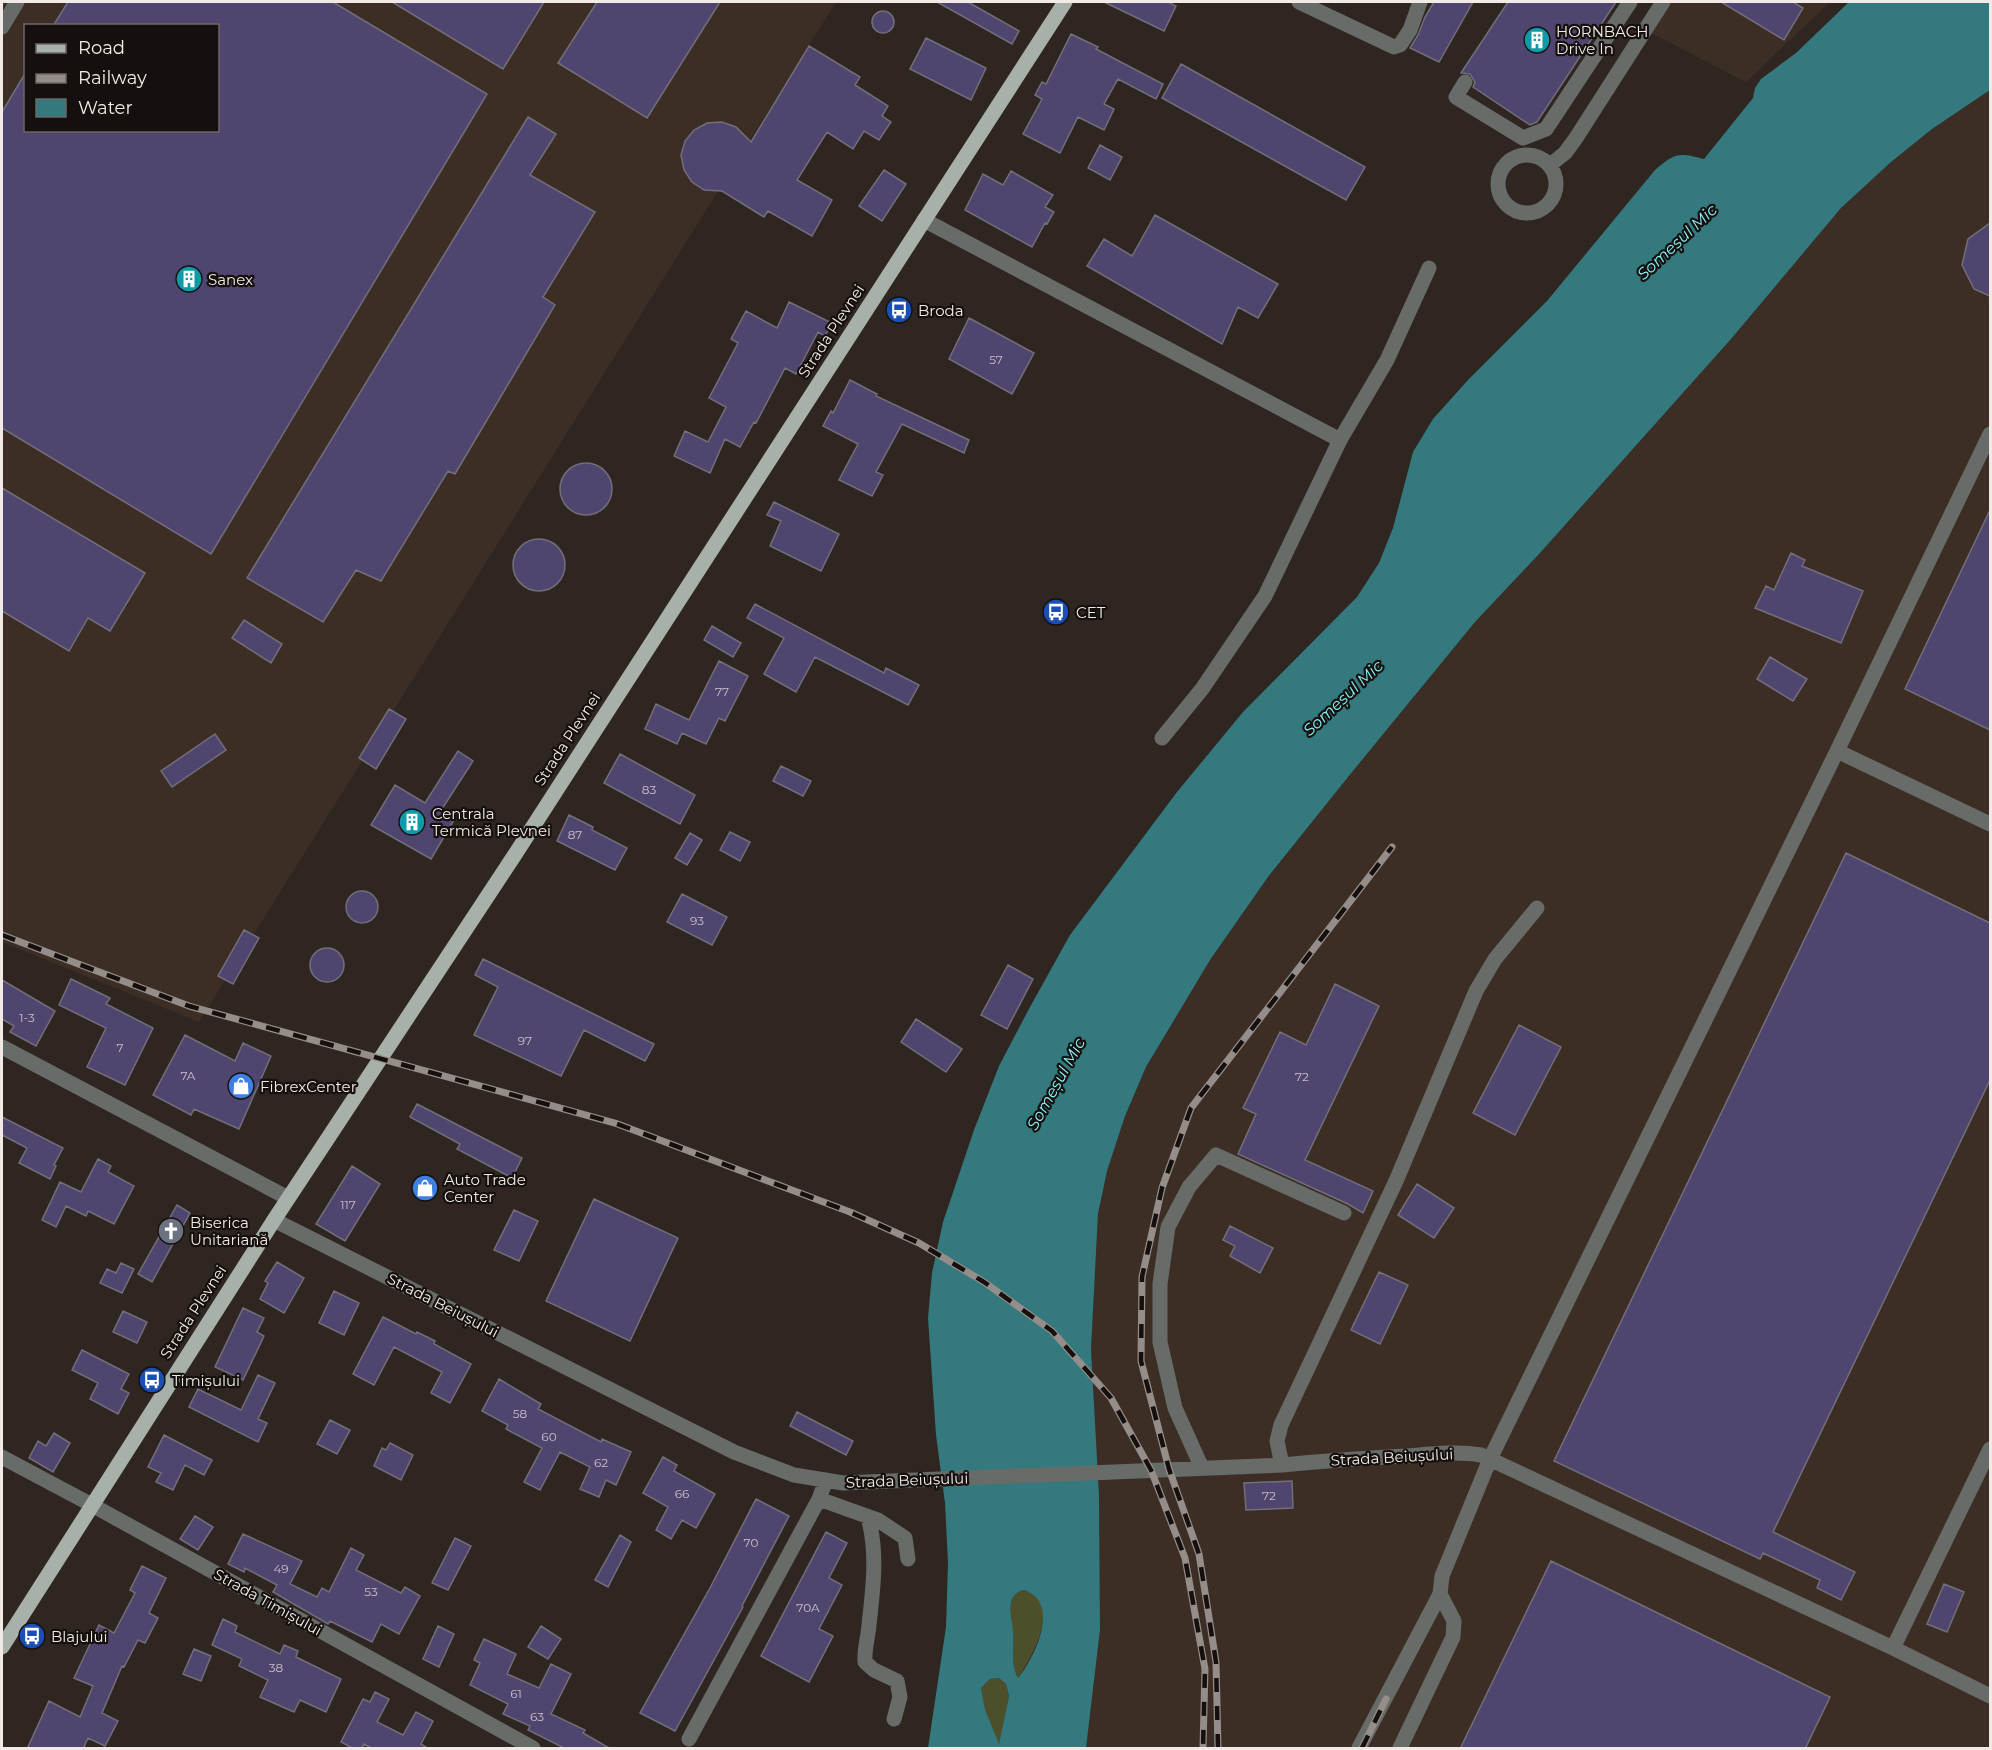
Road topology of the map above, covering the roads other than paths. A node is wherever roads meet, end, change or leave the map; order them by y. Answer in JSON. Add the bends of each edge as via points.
{"nodes":[{"id":1,"x":17,"y":2,"type":"edge"},
{"id":2,"x":1065,"y":2,"type":"edge"},
{"id":3,"x":1299,"y":2,"type":"edge"},
{"id":4,"x":1420,"y":2,"type":"edge"},
{"id":5,"x":1630,"y":2,"type":"edge"},
{"id":6,"x":1663,"y":2,"type":"edge"},
{"id":7,"x":2,"y":27,"type":"edge"},
{"id":8,"x":1465,"y":82,"type":"dead end"},
{"id":9,"x":1550,"y":165,"type":"dead end"},
{"id":10,"x":924,"y":220,"type":"junction"},
{"id":11,"x":1429,"y":268,"type":"dead end"},
{"id":12,"x":1990,"y":434,"type":"edge"},
{"id":13,"x":1340,"y":440,"type":"junction"},
{"id":14,"x":1162,"y":738,"type":"dead end"},
{"id":15,"x":1837,"y":751,"type":"junction"},
{"id":16,"x":1990,"y":824,"type":"edge"},
{"id":17,"x":1538,"y":908,"type":"dead end"},
{"id":18,"x":2,"y":1047,"type":"edge"},
{"id":19,"x":288,"y":1198,"type":"junction"},
{"id":20,"x":1344,"y":1213,"type":"dead end"},
{"id":21,"x":274,"y":1220,"type":"junction"},
{"id":22,"x":1990,"y":1449,"type":"edge"},
{"id":23,"x":2,"y":1457,"type":"edge"},
{"id":24,"x":1490,"y":1459,"type":"junction"},
{"id":25,"x":1282,"y":1465,"type":"junction"},
{"id":26,"x":1202,"y":1468,"type":"junction"},
{"id":27,"x":826,"y":1480,"type":"junction"},
{"id":28,"x":819,"y":1499,"type":"junction"},
{"id":29,"x":92,"y":1505,"type":"junction"},
{"id":30,"x":868,"y":1516,"type":"junction"},
{"id":31,"x":908,"y":1559,"type":"dead end"},
{"id":32,"x":1440,"y":1594,"type":"junction"},
{"id":33,"x":2,"y":1647,"type":"edge"},
{"id":34,"x":1893,"y":1648,"type":"junction"},
{"id":35,"x":1990,"y":1696,"type":"edge"},
{"id":36,"x":894,"y":1719,"type":"dead end"},
{"id":37,"x":689,"y":1739,"type":"dead end"},
{"id":38,"x":533,"y":1749,"type":"edge"},
{"id":39,"x":1359,"y":1749,"type":"edge"},
{"id":40,"x":1400,"y":1749,"type":"edge"}],
"edges":[{"from":1,"to":7,"type":"street"},
{"from":2,"to":10,"type":"main road","name":"Strada Plevnei"},
{"from":3,"to":4,"type":"street","via":[[1394,47],[1410,30]]},
{"from":5,"to":8,"type":"street","via":[[1546,129],[1523,138],[1456,97]]},
{"from":6,"to":9,"type":"street","via":[[1576,138]]},
{"from":10,"to":13,"type":"street"},
{"from":10,"to":19,"type":"main road","name":"Strada Plevnei","via":[[514,856]]},
{"from":11,"to":13,"type":"street","via":[[1387,360]]},
{"from":12,"to":15,"type":"street"},
{"from":13,"to":14,"type":"street","via":[[1266,596],[1202,689]]},
{"from":15,"to":16,"type":"street"},
{"from":15,"to":24,"type":"street"},
{"from":17,"to":25,"type":"street","via":[[1495,959],[1476,991],[1396,1181],[1281,1425],[1277,1441]]},
{"from":18,"to":19,"type":"street"},
{"from":19,"to":21,"type":"main road","name":"Strada Plevnei"},
{"from":20,"to":26,"type":"street","via":[[1216,1155],[1189,1187],[1168,1227],[1160,1284],[1160,1342],[1175,1408]]},
{"from":21,"to":27,"type":"street","name":"Strada Beiușului","via":[[734,1452],[794,1475]]},
{"from":21,"to":29,"type":"main road","name":"Strada Plevnei"},
{"from":22,"to":34,"type":"street"},
{"from":23,"to":29,"type":"street","name":"Strada Timișului"},
{"from":24,"to":25,"type":"street","name":"Strada Beiușului","via":[[1467,1453]]},
{"from":24,"to":32,"type":"street","via":[[1442,1576]]},
{"from":24,"to":34,"type":"street","name":"Strada Beiușului"},
{"from":25,"to":26,"type":"street","name":"Strada Beiușului"},
{"from":26,"to":27,"type":"street","name":"Strada Beiușului","via":[[843,1483]]},
{"from":27,"to":28,"type":"street"},
{"from":28,"to":30,"type":"street"},
{"from":28,"to":37,"type":"street"},
{"from":29,"to":33,"type":"main road","name":"Strada Plevnei"},
{"from":29,"to":38,"type":"street","name":"Strada Timișului"},
{"from":30,"to":31,"type":"street","via":[[905,1538]]},
{"from":30,"to":36,"type":"street","via":[[875,1552],[865,1662],[897,1681],[900,1697]]},
{"from":32,"to":39,"type":"street"},
{"from":32,"to":40,"type":"street","via":[[1454,1621],[1453,1636]]},
{"from":34,"to":35,"type":"street","name":"Strada Beiușului"}]}
